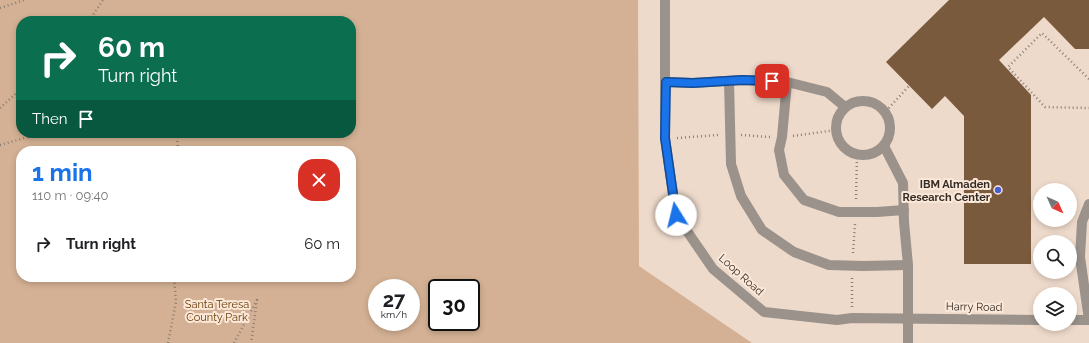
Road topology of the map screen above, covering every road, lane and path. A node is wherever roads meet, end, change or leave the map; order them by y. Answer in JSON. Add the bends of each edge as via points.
{"nodes":[{"id":1,"x":24,"y":0,"type":"edge"},
{"id":2,"x":103,"y":0,"type":"edge"},
{"id":3,"x":666,"y":0,"type":"edge"},
{"id":4,"x":0,"y":8,"type":"edge"},
{"id":5,"x":92,"y":16,"type":"edge"},
{"id":6,"x":1089,"y":79,"type":"edge"},
{"id":7,"x":730,"y":81,"type":"junction"},
{"id":8,"x":666,"y":82,"type":"junction"},
{"id":9,"x":787,"y":82,"type":"junction"},
{"id":10,"x":909,"y":86,"type":"dead end"},
{"id":11,"x":16,"y":94,"type":"edge"},
{"id":12,"x":845,"y":107,"type":"junction"},
{"id":13,"x":0,"y":108,"type":"edge"},
{"id":14,"x":1089,"y":108,"type":"edge"},
{"id":15,"x":886,"y":111,"type":"junction"},
{"id":16,"x":836,"y":130,"type":"junction"},
{"id":17,"x":729,"y":135,"type":"junction"},
{"id":18,"x":782,"y":137,"type":"junction"},
{"id":19,"x":24,"y":138,"type":"edge"},
{"id":20,"x":665,"y":138,"type":"junction"},
{"id":21,"x":0,"y":145,"type":"edge"},
{"id":22,"x":884,"y":146,"type":"junction"},
{"id":23,"x":857,"y":155,"type":"junction"},
{"id":24,"x":1089,"y":204,"type":"edge"},
{"id":25,"x":904,"y":210,"type":"junction"},
{"id":26,"x":856,"y":212,"type":"junction"},
{"id":27,"x":908,"y":265,"type":"junction"},
{"id":28,"x":852,"y":266,"type":"junction"},
{"id":29,"x":175,"y":282,"type":"edge"},
{"id":30,"x":852,"y":318,"type":"junction"},
{"id":31,"x":908,"y":318,"type":"junction"},
{"id":32,"x":1033,"y":320,"type":"edge"},
{"id":33,"x":1077,"y":320,"type":"edge"},
{"id":34,"x":1089,"y":320,"type":"edge"},
{"id":35,"x":168,"y":343,"type":"edge"},
{"id":36,"x":234,"y":343,"type":"edge"},
{"id":37,"x":252,"y":343,"type":"edge"},
{"id":38,"x":908,"y":343,"type":"edge"}],
"edges":[{"from":1,"to":4,"type":"path"},
{"from":2,"to":5,"type":"path"},
{"from":3,"to":8,"type":"street","name":"Loop Road"},
{"from":6,"to":14,"type":"path","via":[[1042,33],[1008,67],[1045,107]]},
{"from":7,"to":8,"type":"street"},
{"from":7,"to":9,"type":"street"},
{"from":7,"to":17,"type":"street"},
{"from":8,"to":20,"type":"street","name":"Loop Road"},
{"from":9,"to":12,"type":"street","via":[[827,92]]},
{"from":9,"to":18,"type":"street"},
{"from":10,"to":15,"type":"path"},
{"from":11,"to":13,"type":"path"},
{"from":12,"to":15,"type":"street","via":[[853,102],[870,101]]},
{"from":12,"to":16,"type":"street","via":[[837,120]]},
{"from":15,"to":22,"type":"street","via":[[891,124]]},
{"from":16,"to":18,"type":"path"},
{"from":16,"to":23,"type":"street","via":[[841,145],[848,152]]},
{"from":17,"to":18,"type":"path"},
{"from":17,"to":20,"type":"path"},
{"from":17,"to":28,"type":"street","via":[[731,164],[740,196],[762,230],[794,252],[829,265]]},
{"from":18,"to":26,"type":"street","via":[[779,150],[784,175],[804,200],[839,212]]},
{"from":19,"to":21,"type":"path"},
{"from":20,"to":30,"type":"street","name":"Loop Road","via":[[676,215],[714,268],[764,312],[837,320]]},
{"from":22,"to":23,"type":"street","via":[[874,154]]},
{"from":22,"to":25,"type":"street","via":[[903,183]]},
{"from":23,"to":26,"type":"path"},
{"from":24,"to":34,"type":"street","via":[[1082,222],[1080,257]]},
{"from":25,"to":26,"type":"street"},
{"from":25,"to":27,"type":"street"},
{"from":26,"to":28,"type":"path"},
{"from":27,"to":28,"type":"street"},
{"from":27,"to":31,"type":"street"},
{"from":28,"to":30,"type":"path"},
{"from":29,"to":35,"type":"path","via":[[176,302]]},
{"from":30,"to":31,"type":"street","name":"Loop Road"},
{"from":31,"to":32,"type":"street","name":"Harry Road"},
{"from":31,"to":38,"type":"street"},
{"from":33,"to":34,"type":"street"},
{"from":36,"to":37,"type":"path","via":[[257,300]]}]}
